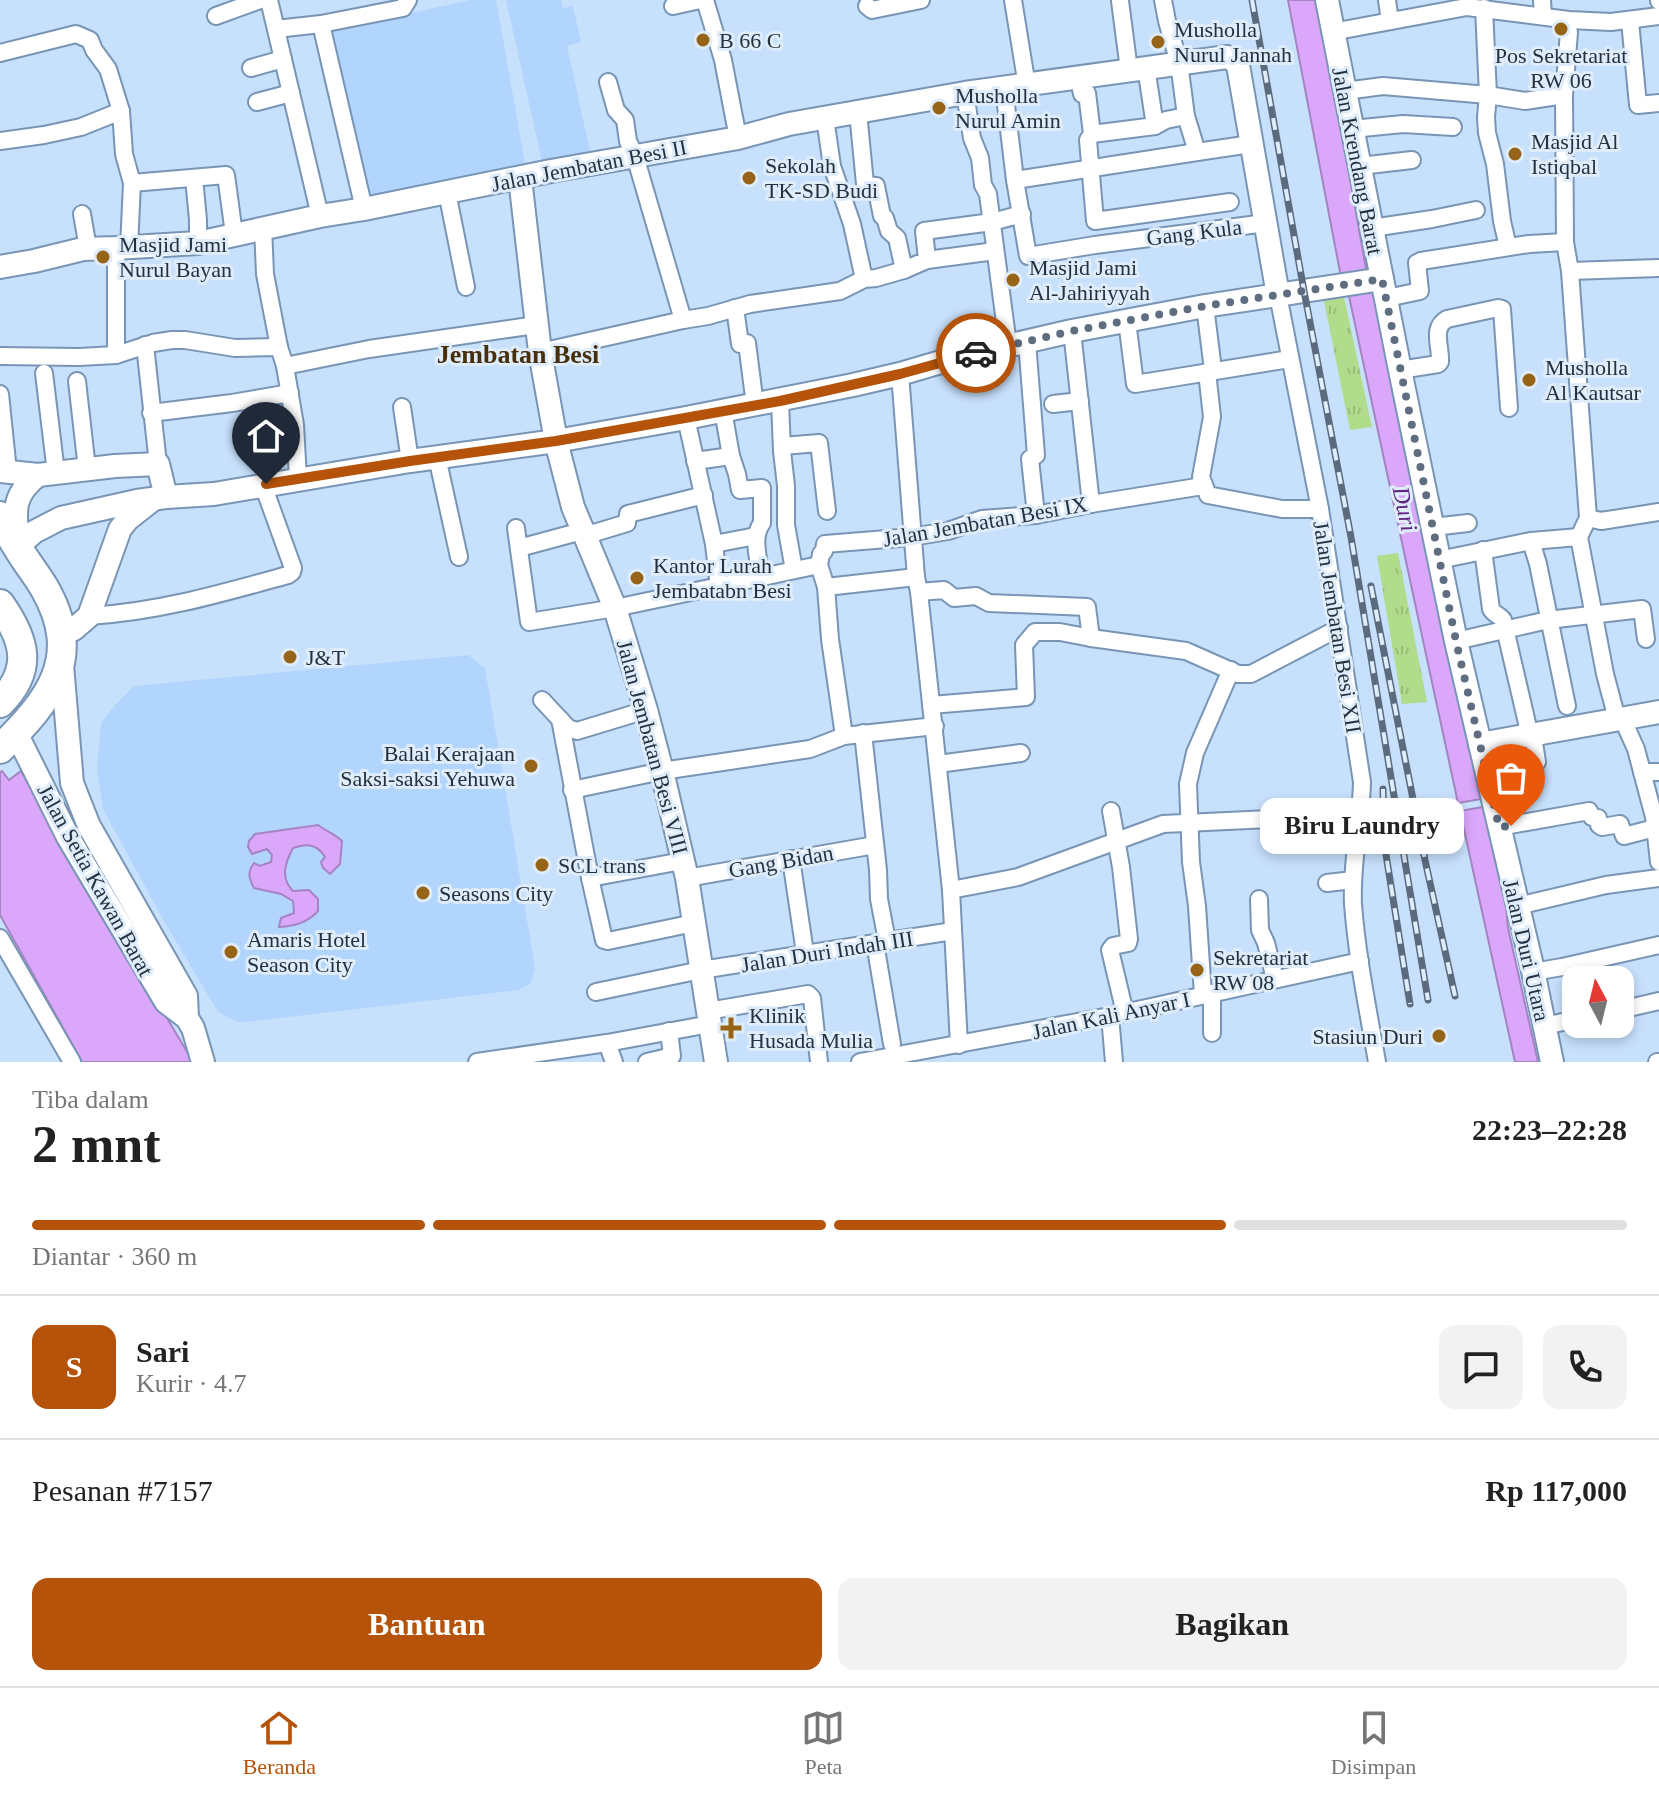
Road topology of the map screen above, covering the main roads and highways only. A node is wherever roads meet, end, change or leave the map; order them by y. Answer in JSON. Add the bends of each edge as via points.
{"nodes":[{"id":1,"x":0,"y":516,"type":"edge"},
{"id":2,"x":0,"y":604,"type":"edge"},
{"id":3,"x":0,"y":703,"type":"edge"},
{"id":4,"x":10,"y":739,"type":"edge"}],
"edges":[{"from":1,"to":4,"type":"highway","via":[[54,608],[62,648],[53,685]]},
{"from":2,"to":3,"type":"highway","via":[[23,658],[20,676]]}]}
